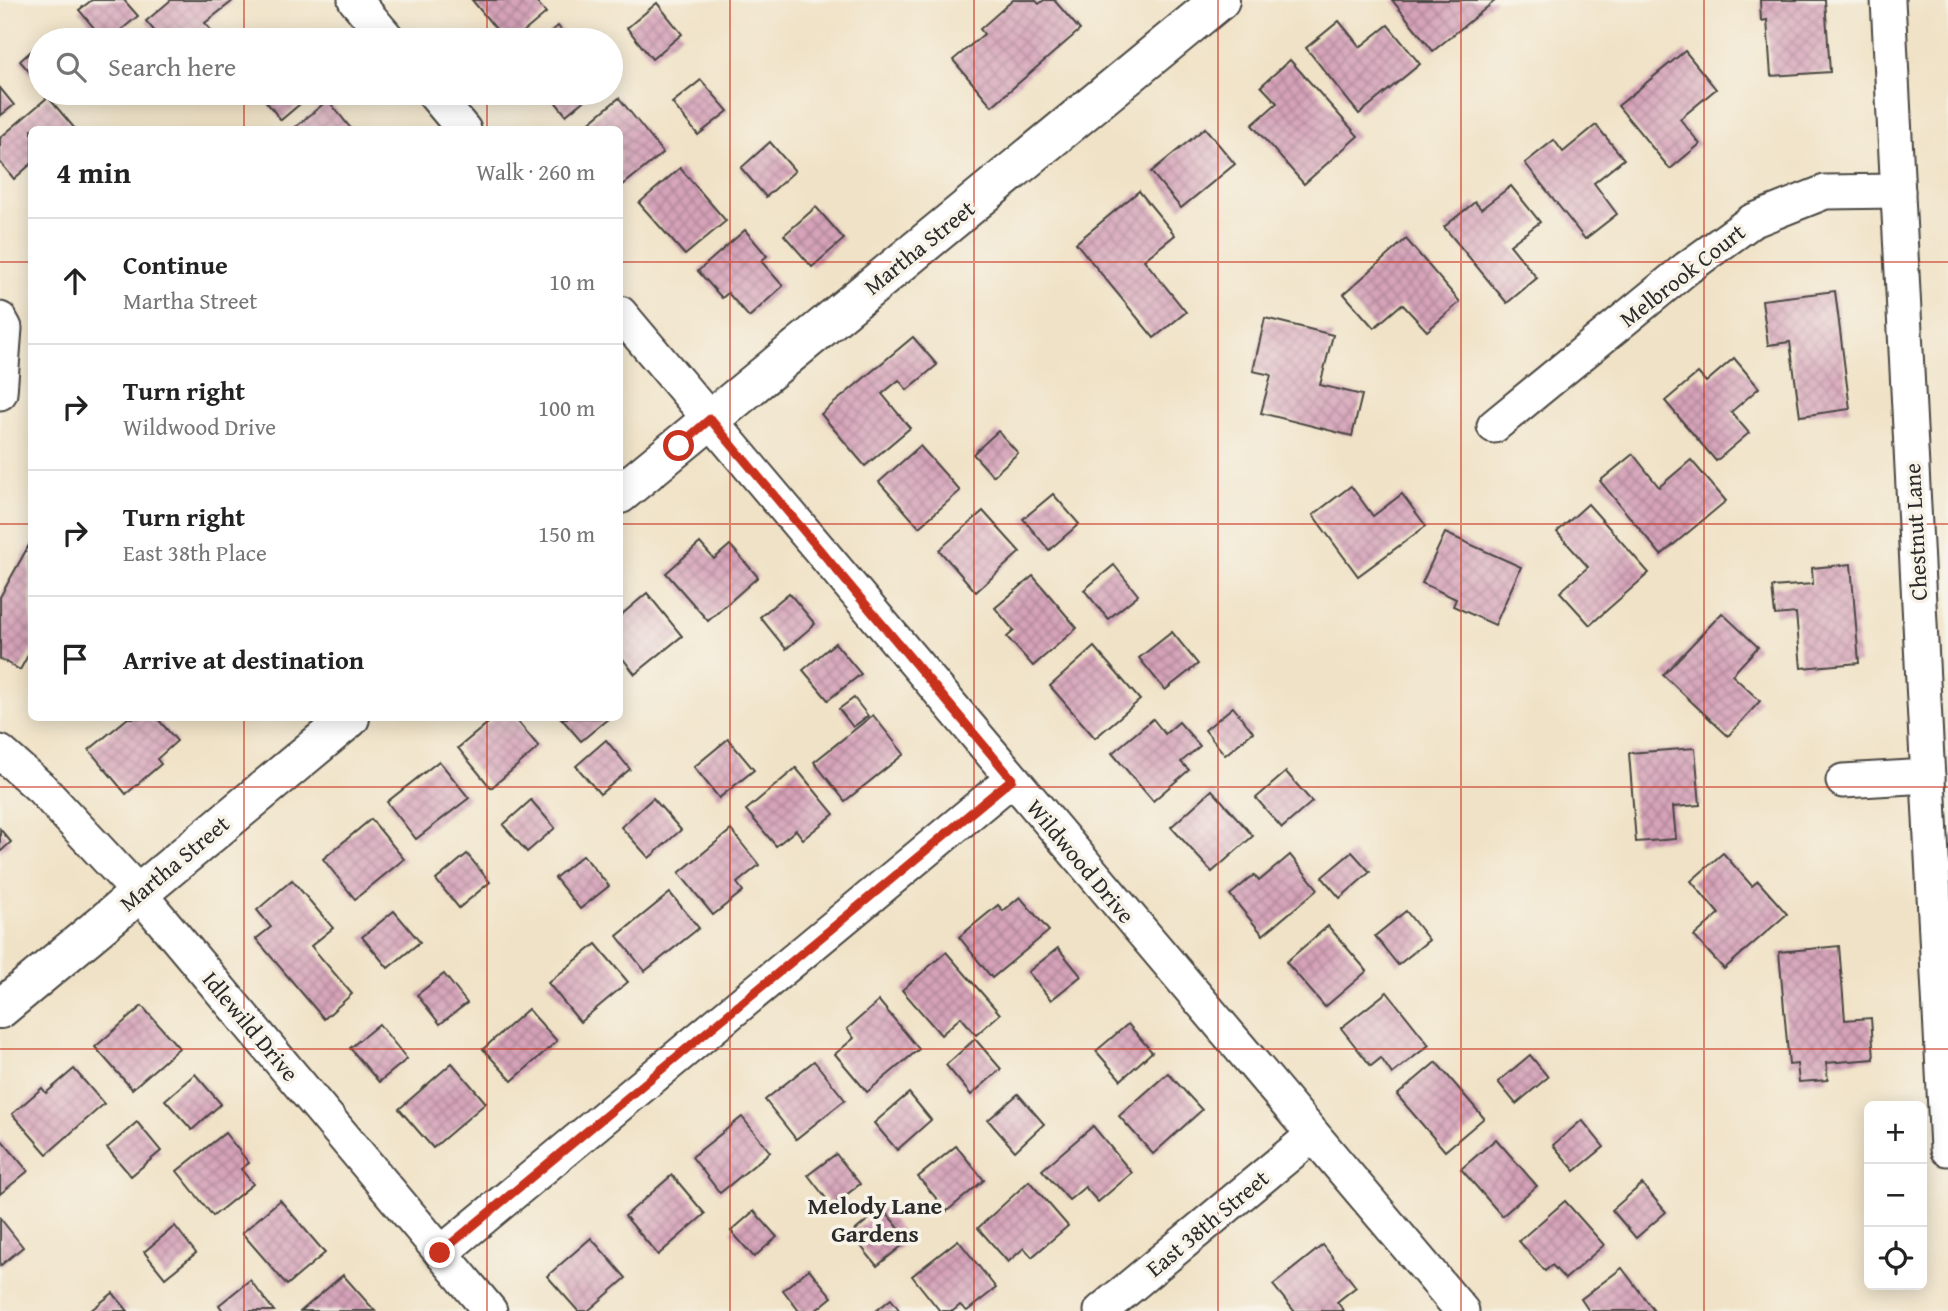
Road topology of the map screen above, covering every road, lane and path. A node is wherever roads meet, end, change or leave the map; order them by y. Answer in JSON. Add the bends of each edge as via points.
{"nodes":[{"id":1,"x":355,"y":0,"type":"edge"},
{"id":2,"x":1888,"y":0,"type":"edge"},
{"id":3,"x":1204,"y":5,"type":"edge"},
{"id":4,"x":379,"y":28,"type":"edge"},
{"id":5,"x":443,"y":105,"type":"edge"},
{"id":6,"x":461,"y":126,"type":"edge"},
{"id":7,"x":1898,"y":191,"type":"junction"},
{"id":8,"x":623,"y":317,"type":"edge"},
{"id":9,"x":0,"y":319,"type":"edge"},
{"id":10,"x":0,"y":393,"type":"edge"},
{"id":11,"x":710,"y":419,"type":"junction"},
{"id":12,"x":1494,"y":426,"type":"dead end"},
{"id":13,"x":623,"y":492,"type":"edge"},
{"id":14,"x":346,"y":721,"type":"edge"},
{"id":15,"x":0,"y":752,"type":"edge"},
{"id":16,"x":1927,"y":776,"type":"junction"},
{"id":17,"x":1012,"y":779,"type":"junction"},
{"id":18,"x":1843,"y":781,"type":"dead end"},
{"id":19,"x":138,"y":892,"type":"junction"},
{"id":20,"x":0,"y":1009,"type":"edge"},
{"id":21,"x":1313,"y":1135,"type":"junction"},
{"id":22,"x":1947,"y":1149,"type":"edge"},
{"id":23,"x":440,"y":1253,"type":"junction"},
{"id":24,"x":490,"y":1311,"type":"edge"},
{"id":25,"x":1101,"y":1311,"type":"edge"},
{"id":26,"x":1462,"y":1311,"type":"edge"}],
"edges":[{"from":1,"to":4,"type":"street"},
{"from":2,"to":7,"type":"street","name":"Chestnut Lane"},
{"from":3,"to":11,"type":"street","name":"Martha Street"},
{"from":5,"to":6,"type":"street"},
{"from":7,"to":12,"type":"street","name":"Melbrook Court","via":[[1825,192],[1752,221],[1687,268]]},
{"from":7,"to":16,"type":"street","name":"Chestnut Lane"},
{"from":8,"to":11,"type":"street","name":"Wildwood Drive"},
{"from":9,"to":10,"type":"street","via":[[5,328]]},
{"from":11,"to":13,"type":"street","name":"Martha Street"},
{"from":11,"to":17,"type":"street","name":"Wildwood Drive"},
{"from":14,"to":19,"type":"street","name":"Martha Street"},
{"from":15,"to":19,"type":"street","name":"Idlewild Drive","via":[[41,788]]},
{"from":16,"to":18,"type":"street"},
{"from":16,"to":22,"type":"street","name":"Chestnut Lane"},
{"from":17,"to":21,"type":"street","name":"Wildwood Drive"},
{"from":17,"to":23,"type":"street"},
{"from":19,"to":20,"type":"street","name":"Martha Street"},
{"from":19,"to":23,"type":"street","name":"Idlewild Drive"},
{"from":21,"to":25,"type":"street","name":"East 38th Street"},
{"from":21,"to":26,"type":"street","name":"Wildwood Drive"},
{"from":23,"to":24,"type":"street","name":"Idlewild Drive"}]}
